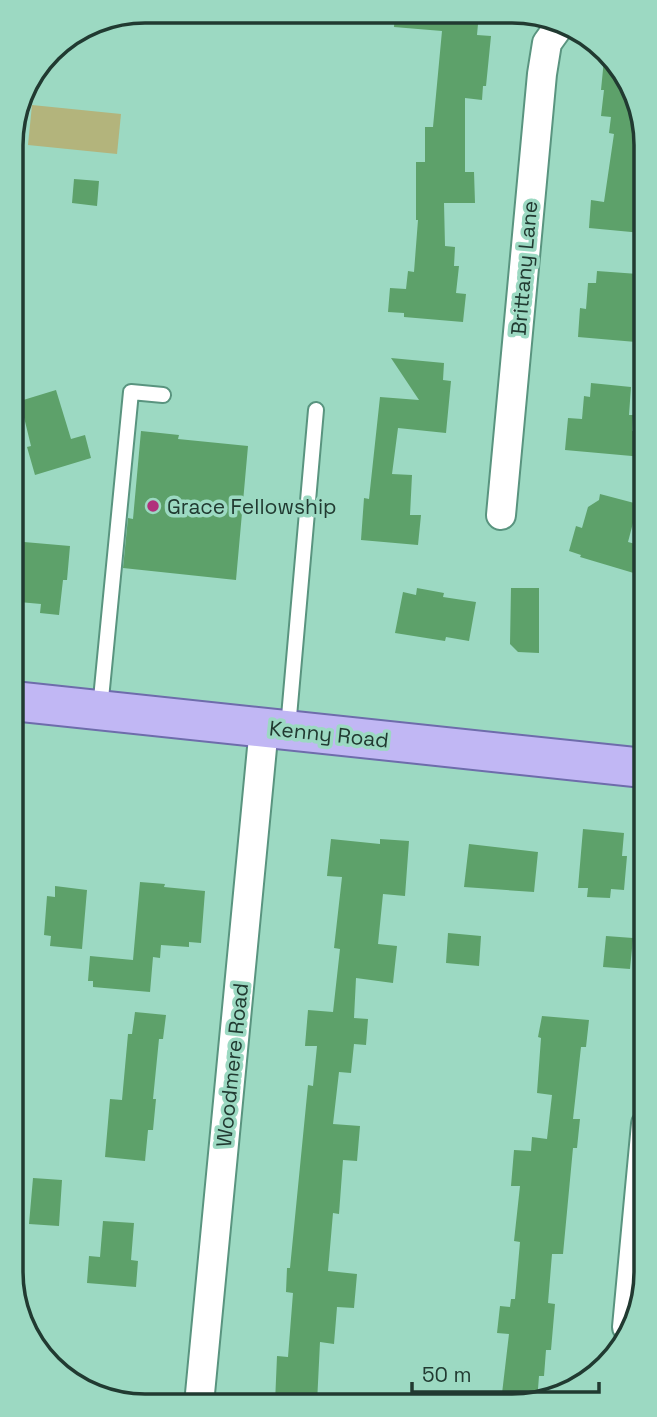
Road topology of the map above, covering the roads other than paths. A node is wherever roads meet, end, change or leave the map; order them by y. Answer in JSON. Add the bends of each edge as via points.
{"nodes":[{"id":1,"x":556,"y":31,"type":"edge"},
{"id":2,"x":163,"y":395,"type":"dead end"},
{"id":3,"x":316,"y":410,"type":"dead end"},
{"id":4,"x":501,"y":515,"type":"dead end"},
{"id":5,"x":23,"y":702,"type":"edge"},
{"id":6,"x":100,"y":710,"type":"junction"},
{"id":7,"x":276,"y":729,"type":"junction"},
{"id":8,"x":634,"y":767,"type":"edge"},
{"id":9,"x":634,"y":1252,"type":"edge"},
{"id":10,"x":629,"y":1306,"type":"edge"},
{"id":11,"x":200,"y":1394,"type":"edge"}],
"edges":[{"from":1,"to":4,"type":"street","name":"Brittany Lane","via":[[547,43],[542,74]]},
{"from":2,"to":6,"type":"lane","via":[[131,392]]},
{"from":3,"to":7,"type":"lane"},
{"from":5,"to":6,"type":"main road","name":"Kenny Road"},
{"from":6,"to":7,"type":"main road","name":"Kenny Road"},
{"from":7,"to":8,"type":"main road","name":"Kenny Road"},
{"from":7,"to":11,"type":"street","name":"Woodmere Road"},
{"from":9,"to":10,"type":"street"}]}
